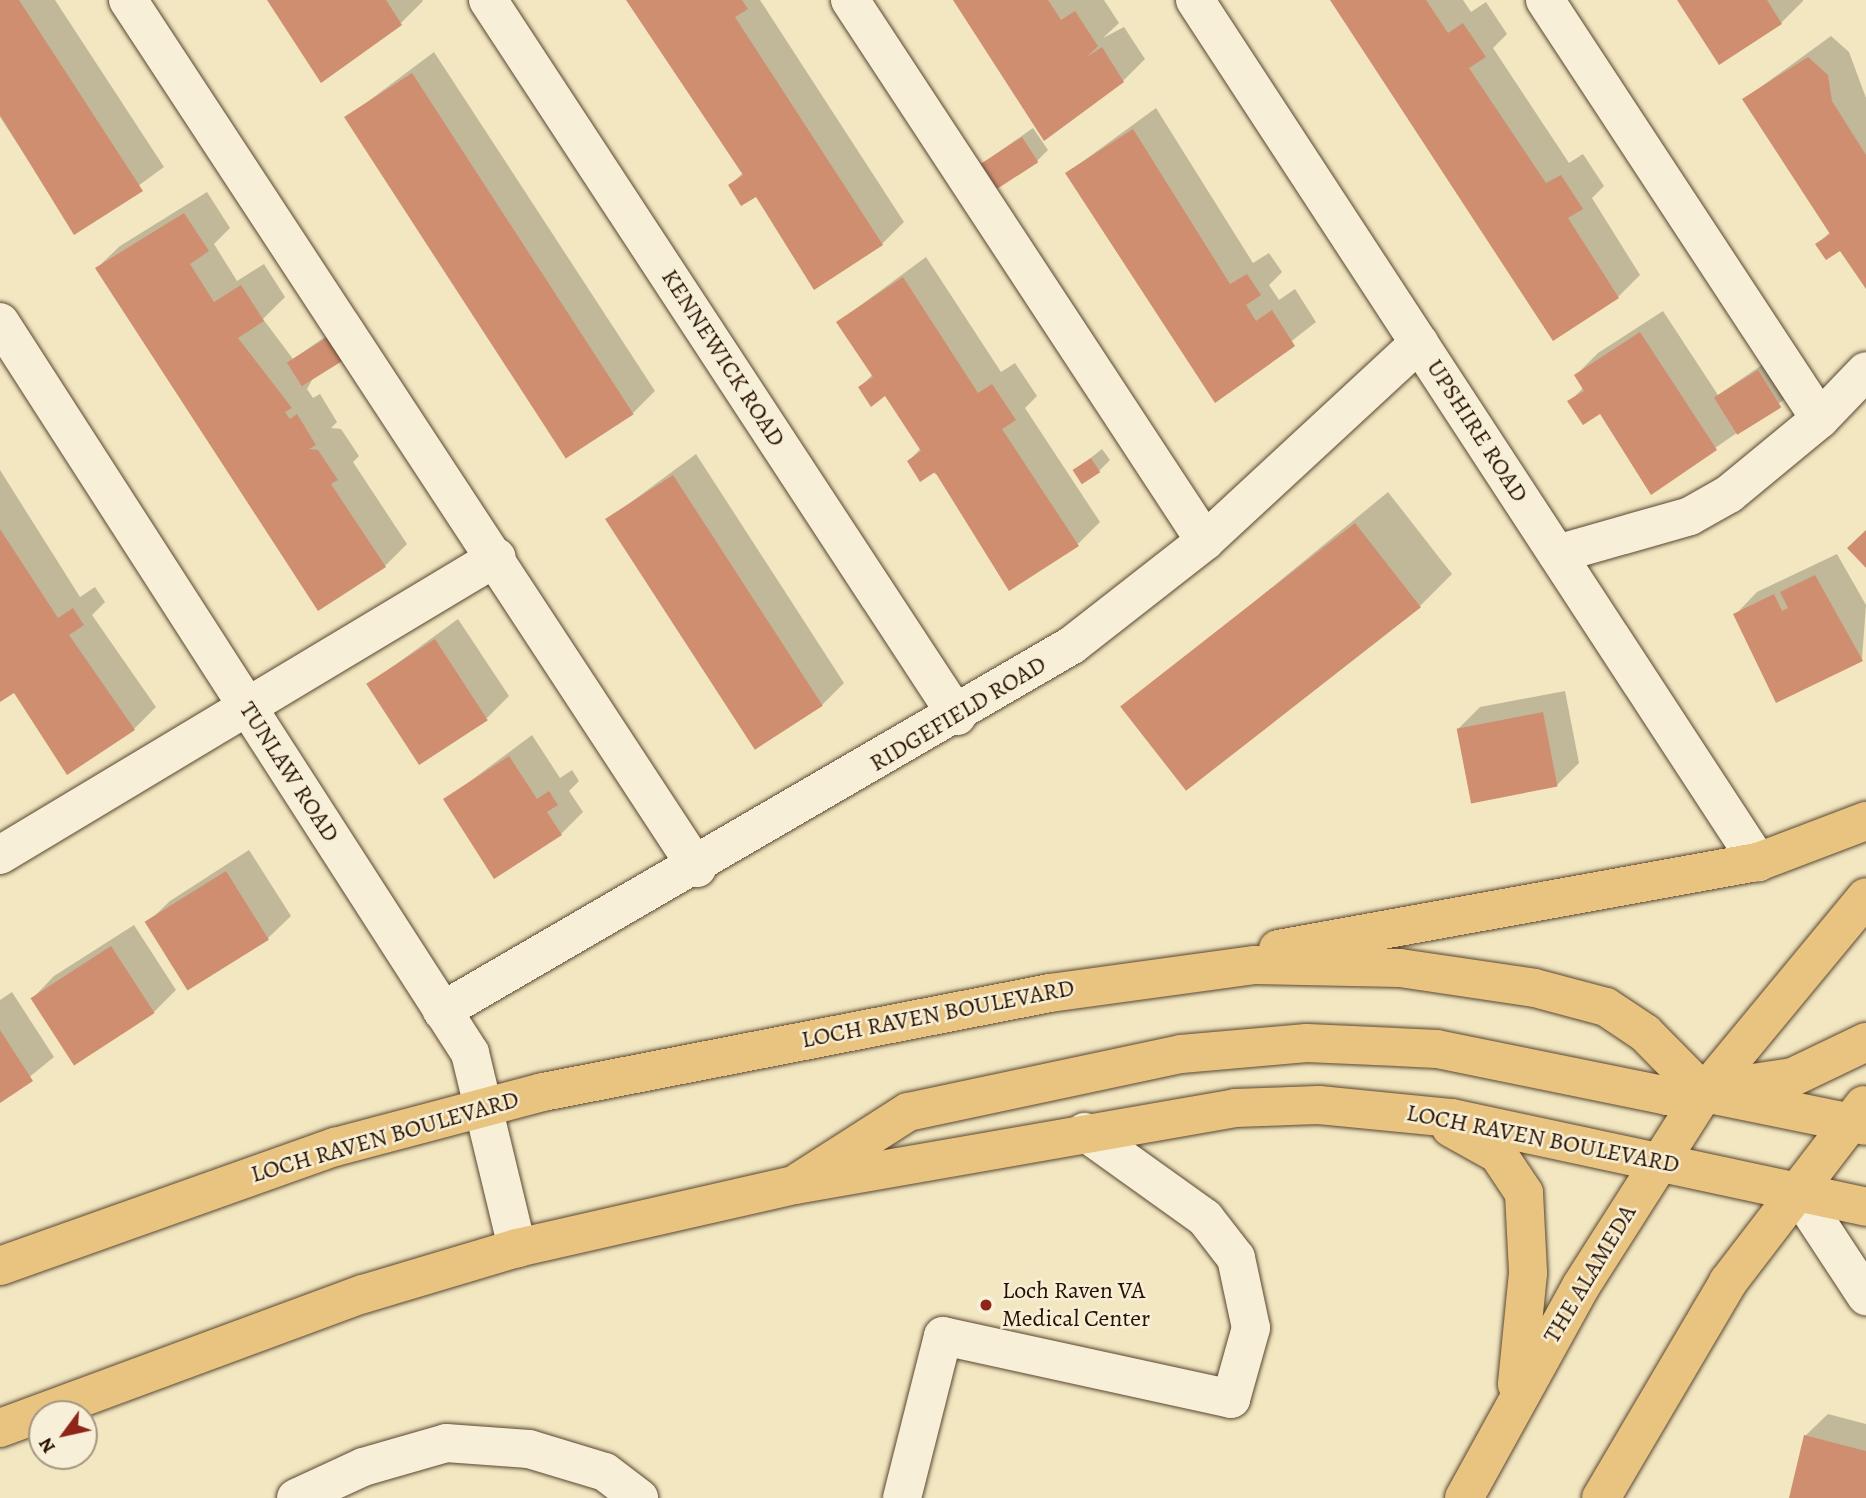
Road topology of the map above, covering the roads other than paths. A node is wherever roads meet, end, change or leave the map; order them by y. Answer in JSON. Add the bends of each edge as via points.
{"nodes":[{"id":1,"x":128,"y":0,"type":"edge"},
{"id":2,"x":488,"y":0,"type":"edge"},
{"id":3,"x":850,"y":0,"type":"edge"},
{"id":4,"x":1195,"y":0,"type":"edge"},
{"id":5,"x":1545,"y":0,"type":"edge"},
{"id":6,"x":0,"y":322,"type":"edge"},
{"id":7,"x":1419,"y":343,"type":"junction"},
{"id":8,"x":1866,"y":371,"type":"edge"},
{"id":9,"x":1820,"y":419,"type":"junction"},
{"id":10,"x":1205,"y":541,"type":"junction"},
{"id":11,"x":1558,"y":554,"type":"junction"},
{"id":12,"x":497,"y":557,"type":"junction"},
{"id":13,"x":248,"y":709,"type":"junction"},
{"id":14,"x":957,"y":716,"type":"junction"},
{"id":15,"x":1866,"y":821,"type":"edge"},
{"id":16,"x":0,"y":855,"type":"edge"},
{"id":17,"x":1758,"y":862,"type":"junction"},
{"id":18,"x":697,"y":868,"type":"junction"},
{"id":19,"x":1866,"y":897,"type":"edge"},
{"id":20,"x":1165,"y":973,"type":"junction"},
{"id":21,"x":442,"y":1011,"type":"junction"},
{"id":22,"x":1866,"y":1042,"type":"edge"},
{"id":23,"x":1704,"y":1093,"type":"junction"},
{"id":24,"x":484,"y":1107,"type":"junction"},
{"id":25,"x":1389,"y":1110,"type":"junction"},
{"id":26,"x":1861,"y":1117,"type":"edge"},
{"id":27,"x":1084,"y":1132,"type":"junction"},
{"id":28,"x":1659,"y":1161,"type":"junction"},
{"id":29,"x":795,"y":1185,"type":"junction"},
{"id":30,"x":1797,"y":1191,"type":"junction"},
{"id":31,"x":1866,"y":1207,"type":"edge"},
{"id":32,"x":517,"y":1248,"type":"junction"},
{"id":33,"x":0,"y":1266,"type":"edge"},
{"id":34,"x":1866,"y":1296,"type":"edge"},
{"id":35,"x":1514,"y":1402,"type":"junction"},
{"id":36,"x":0,"y":1428,"type":"edge"},
{"id":37,"x":296,"y":1498,"type":"edge"},
{"id":38,"x":639,"y":1498,"type":"edge"},
{"id":39,"x":902,"y":1498,"type":"edge"},
{"id":40,"x":1464,"y":1498,"type":"edge"},
{"id":41,"x":1601,"y":1498,"type":"edge"}],
"edges":[{"from":1,"to":12,"type":"street"},
{"from":2,"to":14,"type":"street","name":"KENNEWICK ROAD"},
{"from":3,"to":10,"type":"street"},
{"from":4,"to":7,"type":"street","name":"UPSHIRE ROAD"},
{"from":5,"to":9,"type":"street"},
{"from":6,"to":13,"type":"street","name":"TUNLAW ROAD"},
{"from":7,"to":10,"type":"street","name":"RIDGEFIELD ROAD"},
{"from":7,"to":11,"type":"street","name":"UPSHIRE ROAD"},
{"from":8,"to":9,"type":"street"},
{"from":9,"to":11,"type":"street","via":[[1730,494],[1690,516]]},
{"from":10,"to":14,"type":"street","name":"RIDGEFIELD ROAD","via":[[1072,645]]},
{"from":11,"to":17,"type":"street","name":"UPSHIRE ROAD"},
{"from":12,"to":13,"type":"street"},
{"from":12,"to":18,"type":"street"},
{"from":13,"to":16,"type":"street"},
{"from":13,"to":21,"type":"street","name":"TUNLAW ROAD"},
{"from":14,"to":18,"type":"street","name":"RIDGEFIELD ROAD"},
{"from":15,"to":17,"type":"main road"},
{"from":17,"to":20,"type":"main road"},
{"from":18,"to":21,"type":"street","name":"RIDGEFIELD ROAD"},
{"from":19,"to":23,"type":"main road","name":"THE ALAMEDA"},
{"from":20,"to":23,"type":"main road","name":"LOCH RAVEN BOULEVARD","via":[[1267,965],[1388,968],[1535,988],[1606,1007],[1645,1033]]},
{"from":20,"to":24,"type":"main road","name":"LOCH RAVEN BOULEVARD","via":[[708,1058]]},
{"from":21,"to":24,"type":"street","name":"TUNLAW ROAD","via":[[470,1053]]},
{"from":22,"to":23,"type":"main road","via":[[1793,1077]]},
{"from":23,"to":26,"type":"main road"},
{"from":23,"to":28,"type":"main road","name":"THE ALAMEDA"},
{"from":23,"to":29,"type":"main road","via":[[1637,1093],[1437,1049],[1307,1043],[1233,1048],[1128,1063],[908,1112],[836,1153]]},
{"from":24,"to":32,"type":"street","name":"TUNLAW ROAD"},
{"from":24,"to":33,"type":"main road","name":"LOCH RAVEN BOULEVARD","via":[[335,1147]]},
{"from":25,"to":27,"type":"main road","name":"LOCH RAVEN BOULEVARD","via":[[1259,1106]]},
{"from":25,"to":28,"type":"main road","name":"LOCH RAVEN BOULEVARD"},
{"from":25,"to":35,"type":"main road","via":[[1477,1141],[1498,1154],[1521,1186],[1528,1273]]},
{"from":26,"to":30,"type":"main road"},
{"from":27,"to":29,"type":"main road","name":"LOCH RAVEN BOULEVARD"},
{"from":27,"to":39,"type":"street","via":[[1205,1218],[1236,1258],[1251,1328],[1231,1399],[943,1336]]},
{"from":28,"to":30,"type":"main road","name":"LOCH RAVEN BOULEVARD"},
{"from":28,"to":35,"type":"main road","name":"THE ALAMEDA"},
{"from":29,"to":32,"type":"main road","name":"LOCH RAVEN BOULEVARD"},
{"from":30,"to":31,"type":"main road","name":"LOCH RAVEN BOULEVARD"},
{"from":30,"to":34,"type":"street"},
{"from":30,"to":41,"type":"main road","via":[[1694,1337]]},
{"from":32,"to":36,"type":"main road","name":"LOCH RAVEN BOULEVARD","via":[[363,1294]]},
{"from":35,"to":40,"type":"main road","name":"THE ALAMEDA"},
{"from":37,"to":38,"type":"street","via":[[363,1467],[446,1444],[529,1448],[604,1472]]}]}
